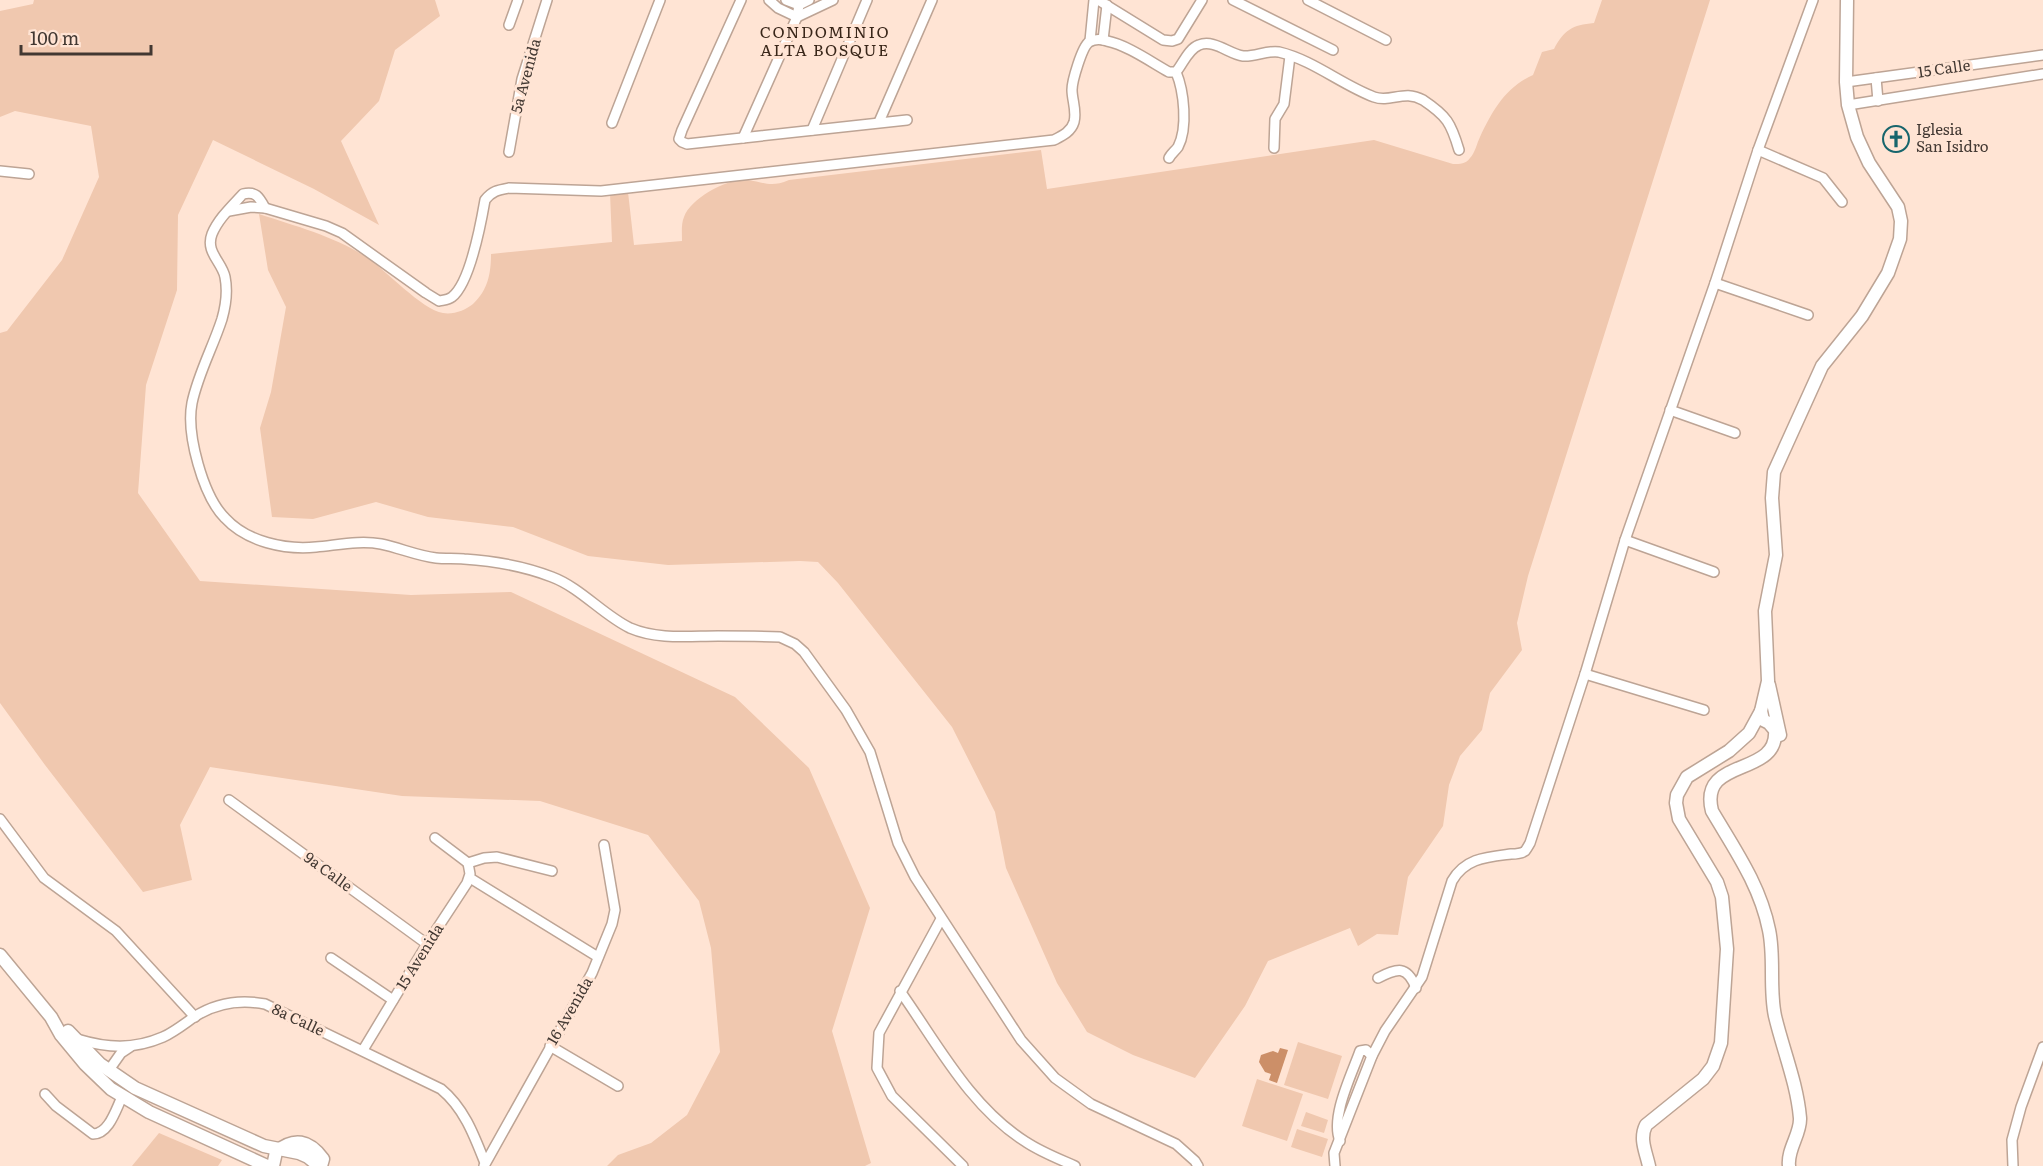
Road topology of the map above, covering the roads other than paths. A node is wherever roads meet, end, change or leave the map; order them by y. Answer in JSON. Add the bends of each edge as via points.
{"nodes":[{"id":1,"x":547,"y":0,"type":"edge"},
{"id":2,"x":660,"y":0,"type":"edge"},
{"id":3,"x":741,"y":0,"type":"edge"},
{"id":4,"x":769,"y":0,"type":"edge"},
{"id":5,"x":786,"y":0,"type":"edge"},
{"id":6,"x":809,"y":0,"type":"edge"},
{"id":7,"x":833,"y":0,"type":"edge"},
{"id":8,"x":867,"y":0,"type":"edge"},
{"id":9,"x":932,"y":0,"type":"edge"},
{"id":10,"x":1096,"y":0,"type":"edge"},
{"id":11,"x":1202,"y":0,"type":"edge"},
{"id":12,"x":1233,"y":0,"type":"edge"},
{"id":13,"x":1308,"y":0,"type":"edge"},
{"id":14,"x":1813,"y":0,"type":"edge"},
{"id":15,"x":1847,"y":0,"type":"edge"},
{"id":16,"x":514,"y":2,"type":"edge"},
{"id":17,"x":799,"y":5,"type":"junction"},
{"id":18,"x":1107,"y":5,"type":"junction"},
{"id":19,"x":797,"y":17,"type":"junction"},
{"id":20,"x":509,"y":25,"type":"dead end"},
{"id":21,"x":1103,"y":40,"type":"junction"},
{"id":22,"x":1386,"y":40,"type":"dead end"},
{"id":23,"x":1090,"y":41,"type":"junction"},
{"id":24,"x":1333,"y":50,"type":"dead end"},
{"id":25,"x":2043,"y":55,"type":"edge"},
{"id":26,"x":1290,"y":56,"type":"junction"},
{"id":27,"x":1176,"y":72,"type":"junction"},
{"id":28,"x":2043,"y":74,"type":"edge"},
{"id":29,"x":1876,"y":78,"type":"junction"},
{"id":30,"x":1846,"y":82,"type":"junction"},
{"id":31,"x":1878,"y":101,"type":"junction"},
{"id":32,"x":1848,"y":105,"type":"junction"},
{"id":33,"x":907,"y":120,"type":"dead end"},
{"id":34,"x":879,"y":122,"type":"junction"},
{"id":35,"x":612,"y":123,"type":"dead end"},
{"id":36,"x":812,"y":130,"type":"junction"},
{"id":37,"x":743,"y":138,"type":"junction"},
{"id":38,"x":1274,"y":148,"type":"dead end"},
{"id":39,"x":1460,"y":150,"type":"dead end"},
{"id":40,"x":1758,"y":150,"type":"junction"},
{"id":41,"x":509,"y":152,"type":"dead end"},
{"id":42,"x":1169,"y":158,"type":"dead end"},
{"id":43,"x":0,"y":171,"type":"edge"},
{"id":44,"x":25,"y":174,"type":"dead end"},
{"id":45,"x":1842,"y":202,"type":"dead end"},
{"id":46,"x":264,"y":208,"type":"junction"},
{"id":47,"x":229,"y":211,"type":"junction"},
{"id":48,"x":1715,"y":283,"type":"junction"},
{"id":49,"x":1808,"y":315,"type":"dead end"},
{"id":50,"x":1670,"y":411,"type":"junction"},
{"id":51,"x":1735,"y":434,"type":"dead end"},
{"id":52,"x":1626,"y":540,"type":"junction"},
{"id":53,"x":1714,"y":572,"type":"dead end"},
{"id":54,"x":1585,"y":674,"type":"junction"},
{"id":55,"x":1768,"y":681,"type":"junction"},
{"id":56,"x":1704,"y":710,"type":"dead end"},
{"id":57,"x":1757,"y":722,"type":"junction"},
{"id":58,"x":1773,"y":747,"type":"junction"},
{"id":59,"x":229,"y":800,"type":"dead end"},
{"id":60,"x":0,"y":819,"type":"edge"},
{"id":61,"x":435,"y":838,"type":"dead end"},
{"id":62,"x":604,"y":845,"type":"dead end"},
{"id":63,"x":468,"y":863,"type":"junction"},
{"id":64,"x":552,"y":871,"type":"dead end"},
{"id":65,"x":470,"y":878,"type":"junction"},
{"id":66,"x":941,"y":919,"type":"junction"},
{"id":67,"x":427,"y":944,"type":"junction"},
{"id":68,"x":0,"y":955,"type":"edge"},
{"id":69,"x":598,"y":957,"type":"junction"},
{"id":70,"x":331,"y":958,"type":"dead end"},
{"id":71,"x":1378,"y":978,"type":"dead end"},
{"id":72,"x":1416,"y":988,"type":"junction"},
{"id":73,"x":900,"y":991,"type":"junction"},
{"id":74,"x":393,"y":1000,"type":"junction"},
{"id":75,"x":51,"y":1017,"type":"junction"},
{"id":76,"x":195,"y":1017,"type":"junction"},
{"id":77,"x":75,"y":1038,"type":"junction"},
{"id":78,"x":550,"y":1046,"type":"junction"},
{"id":79,"x":130,"y":1047,"type":"junction"},
{"id":80,"x":2043,"y":1047,"type":"edge"},
{"id":81,"x":363,"y":1050,"type":"junction"},
{"id":82,"x":109,"y":1070,"type":"junction"},
{"id":83,"x":618,"y":1086,"type":"dead end"},
{"id":84,"x":45,"y":1094,"type":"dead end"},
{"id":85,"x":122,"y":1097,"type":"junction"},
{"id":86,"x":278,"y":1150,"type":"junction"},
{"id":87,"x":485,"y":1164,"type":"edge"},
{"id":88,"x":267,"y":1166,"type":"edge"},
{"id":89,"x":273,"y":1166,"type":"edge"},
{"id":90,"x":320,"y":1166,"type":"edge"},
{"id":91,"x":963,"y":1166,"type":"edge"},
{"id":92,"x":1075,"y":1166,"type":"edge"},
{"id":93,"x":1198,"y":1166,"type":"edge"},
{"id":94,"x":1335,"y":1166,"type":"edge"},
{"id":95,"x":1649,"y":1166,"type":"edge"},
{"id":96,"x":1789,"y":1166,"type":"edge"},
{"id":97,"x":2013,"y":1166,"type":"edge"}],
"edges":[{"from":1,"to":41,"type":"street","name":"5a Avenida","via":[[522,79]]},
{"from":2,"to":35,"type":"street"},
{"from":3,"to":37,"type":"street","via":[[679,139],[687,144]]},
{"from":4,"to":19,"type":"street"},
{"from":5,"to":17,"type":"street"},
{"from":6,"to":17,"type":"street"},
{"from":7,"to":19,"type":"street"},
{"from":8,"to":36,"type":"street"},
{"from":9,"to":34,"type":"street"},
{"from":10,"to":18,"type":"street"},
{"from":10,"to":23,"type":"street"},
{"from":11,"to":18,"type":"street","via":[[1174,41],[1163,40]]},
{"from":12,"to":24,"type":"street"},
{"from":13,"to":22,"type":"street"},
{"from":14,"to":40,"type":"street"},
{"from":15,"to":30,"type":"main road"},
{"from":16,"to":20,"type":"street"},
{"from":17,"to":19,"type":"street"},
{"from":18,"to":21,"type":"street"},
{"from":19,"to":37,"type":"street"},
{"from":21,"to":23,"type":"street"},
{"from":21,"to":27,"type":"street"},
{"from":23,"to":46,"type":"street","via":[[1085,45],[1072,88],[1074,122],[1068,133],[1054,140],[601,191],[497,190],[485,200],[474,251],[460,287],[453,296],[439,301],[342,233]]},
{"from":25,"to":29,"type":"street","name":"15 Calle"},
{"from":26,"to":27,"type":"street","via":[[1269,52],[1244,56],[1209,44],[1199,45]]},
{"from":26,"to":38,"type":"street","via":[[1284,104],[1275,119]]},
{"from":26,"to":39,"type":"street","via":[[1376,98],[1412,95],[1422,100],[1447,118]]},
{"from":27,"to":42,"type":"street","via":[[1184,99],[1183,122],[1179,145]]},
{"from":28,"to":31,"type":"street","name":"15 Calle"},
{"from":29,"to":30,"type":"street","name":"15 Calle"},
{"from":29,"to":31,"type":"street"},
{"from":30,"to":32,"type":"main road"},
{"from":31,"to":32,"type":"street","name":"15 Calle"},
{"from":32,"to":55,"type":"main road","via":[[1869,163],[1898,207],[1901,235],[1888,273],[1862,316],[1822,366],[1774,472],[1776,555],[1765,611]]},
{"from":33,"to":34,"type":"street"},
{"from":34,"to":36,"type":"street"},
{"from":36,"to":37,"type":"street"},
{"from":40,"to":45,"type":"street","via":[[1823,178]]},
{"from":40,"to":48,"type":"street"},
{"from":43,"to":44,"type":"street"},
{"from":46,"to":47,"type":"street"},
{"from":46,"to":47,"type":"street","via":[[259,196],[248,192]]},
{"from":47,"to":66,"type":"street","via":[[210,237],[210,251],[224,274],[226,303],[192,405],[195,452],[213,502],[225,519],[246,534],[292,548],[359,542],[437,558],[510,564],[573,587],[628,627],[648,634],[780,637],[795,644],[846,710],[870,752],[897,843]]},
{"from":48,"to":49,"type":"street"},
{"from":48,"to":50,"type":"street"},
{"from":50,"to":51,"type":"street"},
{"from":50,"to":52,"type":"street"},
{"from":52,"to":53,"type":"street"},
{"from":52,"to":54,"type":"street"},
{"from":54,"to":56,"type":"street"},
{"from":54,"to":72,"type":"street","via":[[1530,843],[1519,854],[1483,857],[1457,872]]},
{"from":55,"to":57,"type":"main road"},
{"from":55,"to":58,"type":"main road","via":[[1780,734]]},
{"from":57,"to":58,"type":"main road","via":[[1769,723],[1774,730]]},
{"from":57,"to":95,"type":"main road","via":[[1729,750],[1687,777],[1677,795],[1678,819],[1717,882],[1722,897],[1727,949],[1722,1022],[1713,1066],[1686,1095],[1646,1125],[1643,1140]]},
{"from":58,"to":96,"type":"main road","via":[[1768,754],[1715,784],[1710,803],[1756,887],[1769,930],[1775,1013],[1800,1121]]},
{"from":59,"to":67,"type":"street","name":"9a Calle"},
{"from":60,"to":76,"type":"street","via":[[44,878],[116,931]]},
{"from":61,"to":63,"type":"street"},
{"from":62,"to":69,"type":"street","name":"16 Avenida","via":[[615,910]]},
{"from":63,"to":64,"type":"street","via":[[497,857]]},
{"from":63,"to":65,"type":"street"},
{"from":65,"to":67,"type":"street","name":"15 Avenida"},
{"from":65,"to":69,"type":"street"},
{"from":66,"to":73,"type":"street"},
{"from":66,"to":93,"type":"street","via":[[1021,1040],[1055,1078],[1091,1104],[1176,1144]]},
{"from":67,"to":74,"type":"street","name":"15 Avenida"},
{"from":68,"to":75,"type":"main road"},
{"from":69,"to":78,"type":"street","name":"16 Avenida"},
{"from":70,"to":74,"type":"street"},
{"from":71,"to":72,"type":"street","via":[[1402,970],[1411,976]]},
{"from":72,"to":94,"type":"street","via":[[1372,1056],[1366,1050],[1360,1051],[1340,1110]]},
{"from":73,"to":91,"type":"street","via":[[879,1033],[877,1068],[892,1096]]},
{"from":73,"to":92,"type":"street","via":[[988,1112],[1025,1142]]},
{"from":74,"to":81,"type":"street","name":"15 Avenida"},
{"from":75,"to":77,"type":"main road"},
{"from":75,"to":85,"type":"main road","via":[[92,1072]]},
{"from":76,"to":79,"type":"street","name":"8a Calle","via":[[165,1036]]},
{"from":76,"to":81,"type":"street","name":"8a Calle","via":[[227,1003],[265,1004]]},
{"from":77,"to":79,"type":"street","via":[[99,1046]]},
{"from":77,"to":82,"type":"main road"},
{"from":78,"to":83,"type":"street"},
{"from":78,"to":87,"type":"street","name":"16 Avenida"},
{"from":79,"to":82,"type":"street"},
{"from":80,"to":97,"type":"street","via":[[2012,1140]]},
{"from":81,"to":87,"type":"street","name":"8a Calle","via":[[441,1089],[451,1098],[469,1124]]},
{"from":82,"to":86,"type":"main road","via":[[148,1094]]},
{"from":84,"to":85,"type":"street","via":[[93,1134],[105,1131]]},
{"from":85,"to":88,"type":"main road"},
{"from":86,"to":89,"type":"main road"},
{"from":86,"to":90,"type":"main road","via":[[291,1142],[314,1147],[322,1159]]}]}
